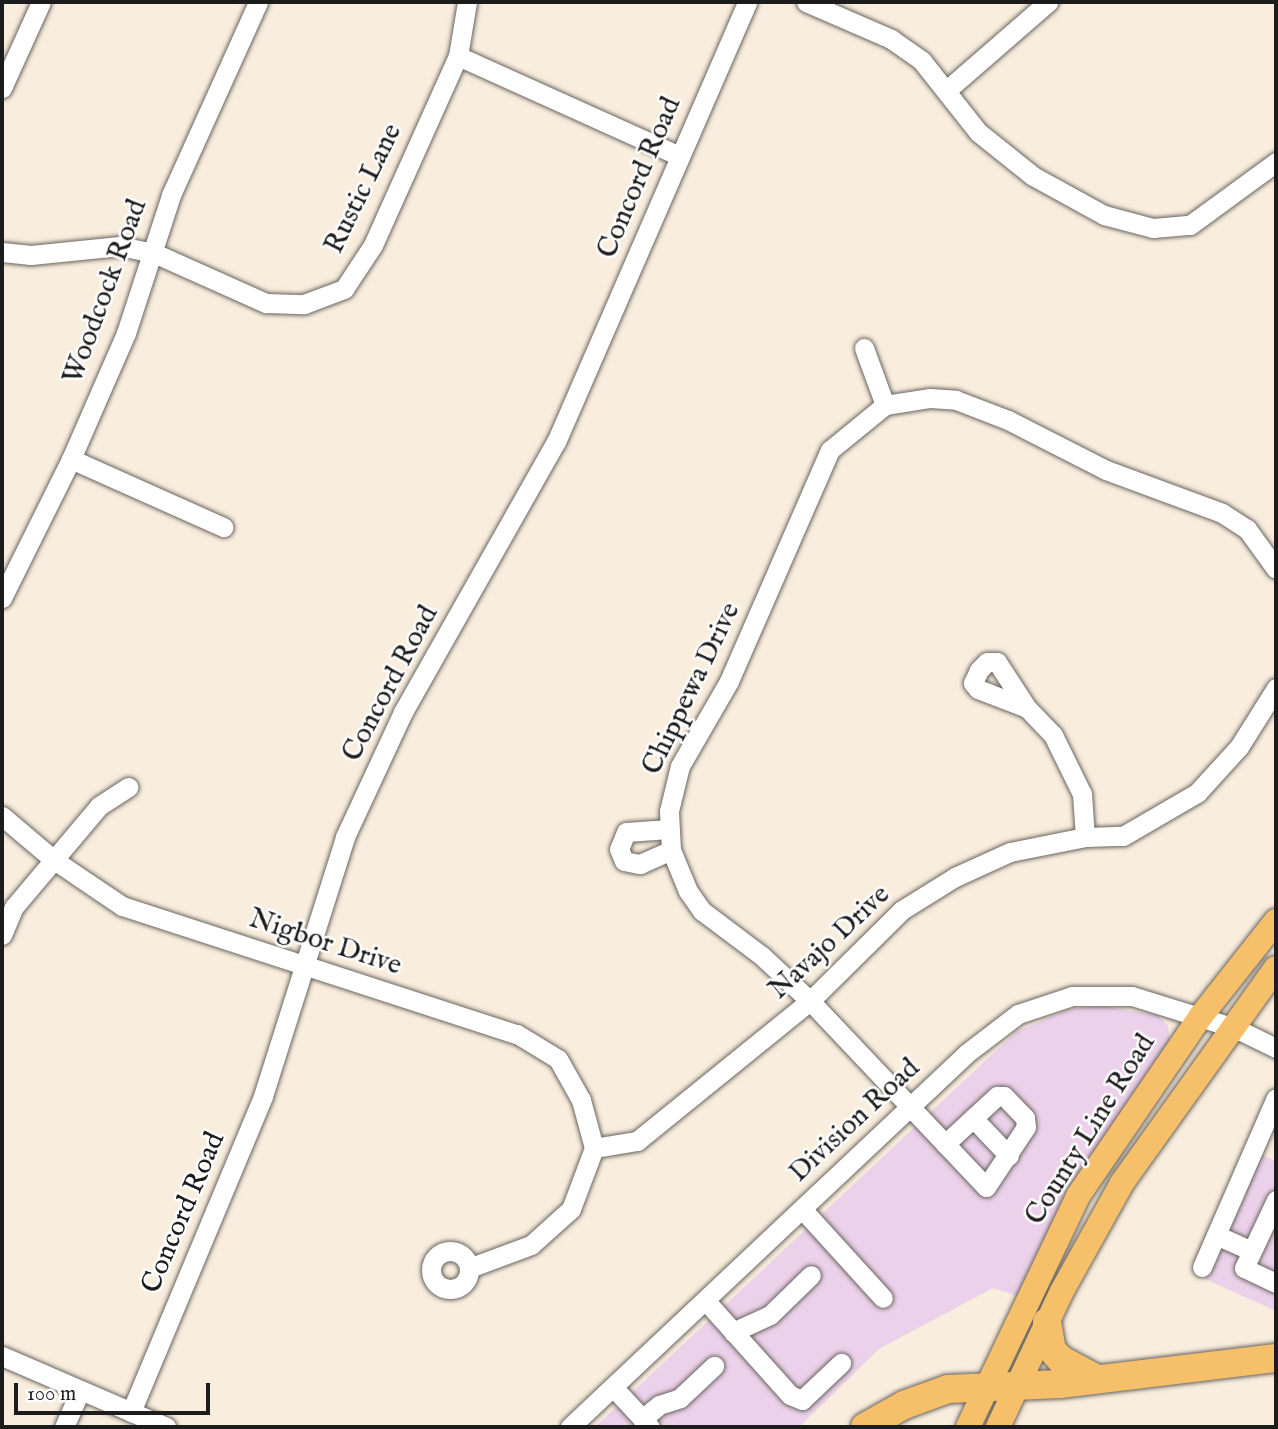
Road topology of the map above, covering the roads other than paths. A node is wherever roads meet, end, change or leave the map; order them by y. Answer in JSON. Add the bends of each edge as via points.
{"nodes":[{"id":1,"x":41,"y":2,"type":"edge"},
{"id":2,"x":258,"y":2,"type":"edge"},
{"id":3,"x":467,"y":2,"type":"edge"},
{"id":4,"x":747,"y":2,"type":"edge"},
{"id":5,"x":806,"y":2,"type":"edge"},
{"id":6,"x":1048,"y":2,"type":"edge"},
{"id":7,"x":458,"y":56,"type":"junction"},
{"id":8,"x":2,"y":88,"type":"edge"},
{"id":9,"x":948,"y":89,"type":"junction"},
{"id":10,"x":679,"y":156,"type":"junction"},
{"id":11,"x":1276,"y":162,"type":"edge"},
{"id":12,"x":2,"y":252,"type":"edge"},
{"id":13,"x":154,"y":253,"type":"junction"},
{"id":14,"x":864,"y":348,"type":"dead end"},
{"id":15,"x":885,"y":405,"type":"junction"},
{"id":16,"x":71,"y":459,"type":"junction"},
{"id":17,"x":223,"y":527,"type":"dead end"},
{"id":18,"x":1276,"y":569,"type":"edge"},
{"id":19,"x":2,"y":598,"type":"edge"},
{"id":20,"x":1276,"y":688,"type":"edge"},
{"id":21,"x":1027,"y":708,"type":"dead end"},
{"id":22,"x":128,"y":787,"type":"dead end"},
{"id":23,"x":2,"y":816,"type":"edge"},
{"id":24,"x":669,"y":829,"type":"junction"},
{"id":25,"x":1085,"y":837,"type":"junction"},
{"id":26,"x":671,"y":850,"type":"junction"},
{"id":27,"x":54,"y":860,"type":"junction"},
{"id":28,"x":1276,"y":921,"type":"edge"},
{"id":29,"x":2,"y":935,"type":"edge"},
{"id":30,"x":1276,"y":941,"type":"edge"},
{"id":31,"x":306,"y":968,"type":"junction"},
{"id":32,"x":1276,"y":968,"type":"edge"},
{"id":33,"x":810,"y":1001,"type":"junction"},
{"id":34,"x":1201,"y":1016,"type":"junction"},
{"id":35,"x":1235,"y":1028,"type":"junction"},
{"id":36,"x":1276,"y":1048,"type":"edge"},
{"id":37,"x":1276,"y":1098,"type":"edge"},
{"id":38,"x":911,"y":1105,"type":"junction"},
{"id":39,"x":973,"y":1118,"type":"junction"},
{"id":40,"x":945,"y":1144,"type":"junction"},
{"id":41,"x":594,"y":1148,"type":"junction"},
{"id":42,"x":1009,"y":1156,"type":"junction"},
{"id":43,"x":1122,"y":1183,"type":"junction"},
{"id":44,"x":1276,"y":1200,"type":"edge"},
{"id":45,"x":802,"y":1209,"type":"junction"},
{"id":46,"x":1216,"y":1236,"type":"junction"},
{"id":47,"x":1252,"y":1251,"type":"junction"},
{"id":48,"x":1202,"y":1267,"type":"dead end"},
{"id":49,"x":469,"y":1268,"type":"dead end"},
{"id":50,"x":811,"y":1275,"type":"dead end"},
{"id":51,"x":1276,"y":1283,"type":"edge"},
{"id":52,"x":883,"y":1298,"type":"dead end"},
{"id":53,"x":705,"y":1300,"type":"junction"},
{"id":54,"x":1047,"y":1322,"type":"junction"},
{"id":55,"x":733,"y":1332,"type":"junction"},
{"id":56,"x":2,"y":1356,"type":"edge"},
{"id":57,"x":1276,"y":1359,"type":"edge"},
{"id":58,"x":841,"y":1363,"type":"dead end"},
{"id":59,"x":714,"y":1366,"type":"dead end"},
{"id":60,"x":1097,"y":1379,"type":"junction"},
{"id":61,"x":613,"y":1387,"type":"junction"},
{"id":62,"x":986,"y":1387,"type":"junction"},
{"id":63,"x":1016,"y":1387,"type":"junction"},
{"id":64,"x":80,"y":1391,"type":"junction"},
{"id":65,"x":131,"y":1412,"type":"junction"},
{"id":66,"x":646,"y":1423,"type":"edge"},
{"id":67,"x":64,"y":1427,"type":"edge"},
{"id":68,"x":166,"y":1427,"type":"edge"},
{"id":69,"x":570,"y":1427,"type":"edge"},
{"id":70,"x":865,"y":1427,"type":"edge"},
{"id":71,"x":968,"y":1427,"type":"edge"},
{"id":72,"x":998,"y":1427,"type":"edge"}],
"edges":[{"from":1,"to":8,"type":"street"},
{"from":2,"to":13,"type":"street","name":"Woodcock Road","via":[[171,195]]},
{"from":3,"to":7,"type":"street","name":"Rustic Lane"},
{"from":4,"to":10,"type":"street","name":"Concord Road"},
{"from":5,"to":9,"type":"street","via":[[891,39],[922,61]]},
{"from":6,"to":9,"type":"street"},
{"from":7,"to":10,"type":"street"},
{"from":7,"to":13,"type":"street","name":"Rustic Lane","via":[[373,245],[344,289],[304,304],[266,303]]},
{"from":9,"to":11,"type":"street","via":[[978,132],[1033,176],[1104,215],[1153,228],[1190,225]]},
{"from":10,"to":31,"type":"street","name":"Concord Road","via":[[556,442],[403,712],[351,825]]},
{"from":12,"to":13,"type":"street","name":"Rustic Lane","via":[[30,256],[120,246]]},
{"from":13,"to":16,"type":"street","name":"Woodcock Road","via":[[126,332]]},
{"from":14,"to":15,"type":"street"},
{"from":15,"to":18,"type":"street","name":"Chippewa Drive","via":[[930,398],[982,408],[1106,470],[1222,513],[1247,529]]},
{"from":15,"to":24,"type":"street","name":"Chippewa Drive","via":[[844,435],[817,472],[729,681],[680,766]]},
{"from":16,"to":17,"type":"street"},
{"from":16,"to":19,"type":"street","name":"Woodcock Road"},
{"from":20,"to":25,"type":"street","name":"Navajo Drive","via":[[1238,747],[1197,793],[1123,836]]},
{"from":21,"to":25,"type":"street","via":[[1053,735],[1082,794]]},
{"from":22,"to":27,"type":"street","via":[[99,806]]},
{"from":23,"to":27,"type":"street","name":"Nigbor Drive"},
{"from":24,"to":26,"type":"street","name":"Chippewa Drive"},
{"from":24,"to":26,"type":"street","via":[[626,832],[619,849],[624,861],[640,864]]},
{"from":25,"to":33,"type":"street","name":"Navajo Drive","via":[[1010,852],[955,877],[902,910]]},
{"from":26,"to":33,"type":"street","name":"Chippewa Drive","via":[[702,911],[762,956]]},
{"from":27,"to":29,"type":"street","via":[[13,907]]},
{"from":27,"to":31,"type":"street","name":"Nigbor Drive","via":[[122,906]]},
{"from":28,"to":34,"type":"main road","name":"County Line Road"},
{"from":30,"to":35,"type":"main road","via":[[1235,999]]},
{"from":31,"to":41,"type":"street","name":"Nigbor Drive","via":[[517,1034],[558,1059],[582,1100]]},
{"from":31,"to":65,"type":"street","name":"Concord Road","via":[[264,1096]]},
{"from":32,"to":35,"type":"main road","name":"County Line Road"},
{"from":33,"to":38,"type":"street","name":"Chippewa Drive"},
{"from":33,"to":41,"type":"street","name":"Navajo Drive","via":[[637,1141]]},
{"from":34,"to":35,"type":"street","name":"Division Road"},
{"from":34,"to":38,"type":"street","name":"Division Road","via":[[1112,994],[1072,996],[1042,1004],[993,1031]]},
{"from":34,"to":43,"type":"main road","via":[[1199,1040],[1148,1118]]},
{"from":34,"to":62,"type":"main road","name":"County Line Road","via":[[1078,1196]]},
{"from":35,"to":36,"type":"street","name":"Division Road"},
{"from":35,"to":43,"type":"main road","name":"County Line Road"},
{"from":37,"to":46,"type":"street"},
{"from":38,"to":40,"type":"street","name":"Chippewa Drive"},
{"from":38,"to":45,"type":"street","name":"Division Road"},
{"from":39,"to":40,"type":"street"},
{"from":39,"to":42,"type":"street"},
{"from":39,"to":42,"type":"street","via":[[997,1096],[1004,1096],[1025,1118],[1026,1127]]},
{"from":40,"to":42,"type":"street","name":"Chippewa Drive","via":[[986,1188]]},
{"from":41,"to":49,"type":"street","via":[[571,1209],[531,1245]]},
{"from":43,"to":54,"type":"main road","name":"County Line Road"},
{"from":44,"to":47,"type":"street"},
{"from":45,"to":52,"type":"street"},
{"from":45,"to":53,"type":"street","name":"Division Road"},
{"from":46,"to":47,"type":"street"},
{"from":46,"to":48,"type":"street"},
{"from":47,"to":51,"type":"street","via":[[1244,1268]]},
{"from":50,"to":55,"type":"street","via":[[770,1315]]},
{"from":53,"to":55,"type":"street"},
{"from":53,"to":61,"type":"street","name":"Division Road"},
{"from":54,"to":60,"type":"highway","via":[[1052,1350]]},
{"from":54,"to":63,"type":"main road","name":"County Line Road"},
{"from":55,"to":58,"type":"street","via":[[790,1395],[802,1400]]},
{"from":56,"to":64,"type":"street"},
{"from":57,"to":60,"type":"highway"},
{"from":59,"to":66,"type":"street","via":[[680,1398],[659,1405]]},
{"from":60,"to":63,"type":"highway"},
{"from":61,"to":66,"type":"street"},
{"from":61,"to":69,"type":"street","name":"Division Road"},
{"from":62,"to":63,"type":"highway"},
{"from":62,"to":70,"type":"highway","via":[[924,1396]]},
{"from":62,"to":71,"type":"main road","name":"County Line Road"},
{"from":63,"to":72,"type":"main road","name":"County Line Road"},
{"from":64,"to":65,"type":"street"},
{"from":64,"to":67,"type":"street"},
{"from":65,"to":68,"type":"street"}]}
